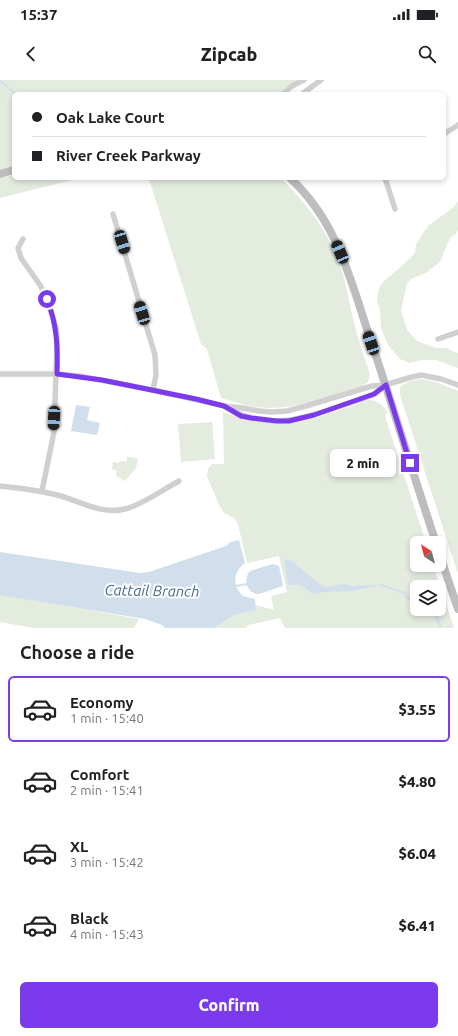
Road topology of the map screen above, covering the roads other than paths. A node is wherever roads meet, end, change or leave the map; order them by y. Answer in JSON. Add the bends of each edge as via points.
{"nodes":[{"id":1,"x":304,"y":80,"type":"edge"},
{"id":2,"x":321,"y":80,"type":"edge"},
{"id":3,"x":285,"y":92,"type":"edge"},
{"id":4,"x":305,"y":92,"type":"edge"},
{"id":5,"x":458,"y":125,"type":"edge"},
{"id":6,"x":446,"y":133,"type":"edge"},
{"id":7,"x":12,"y":171,"type":"edge"},
{"id":8,"x":0,"y":174,"type":"edge"},
{"id":9,"x":292,"y":180,"type":"edge"},
{"id":10,"x":386,"y":180,"type":"edge"},
{"id":11,"x":395,"y":209,"type":"dead end"},
{"id":12,"x":113,"y":214,"type":"dead end"},
{"id":13,"x":23,"y":239,"type":"dead end"},
{"id":14,"x":458,"y":332,"type":"edge"},
{"id":15,"x":438,"y":338,"type":"dead end"},
{"id":16,"x":0,"y":374,"type":"edge"},
{"id":17,"x":57,"y":374,"type":"junction"},
{"id":18,"x":456,"y":383,"type":"edge"},
{"id":19,"x":386,"y":385,"type":"junction"},
{"id":20,"x":153,"y":390,"type":"junction"},
{"id":21,"x":224,"y":406,"type":"junction"},
{"id":22,"x":179,"y":480,"type":"dead end"},
{"id":23,"x":0,"y":486,"type":"edge"},
{"id":24,"x":42,"y":491,"type":"junction"},
{"id":25,"x":434,"y":536,"type":"edge"},
{"id":26,"x":445,"y":572,"type":"edge"},
{"id":27,"x":458,"y":609,"type":"edge"}],
"edges":[{"from":1,"to":3,"type":"street"},
{"from":2,"to":4,"type":"street"},
{"from":5,"to":6,"type":"street"},
{"from":7,"to":8,"type":"main road"},
{"from":9,"to":19,"type":"main road","via":[[315,205],[336,242]]},
{"from":10,"to":11,"type":"street"},
{"from":12,"to":20,"type":"street","via":[[155,355],[156,375]]},
{"from":13,"to":17,"type":"street","via":[[18,248],[21,258],[40,285],[52,313],[57,342]]},
{"from":14,"to":15,"type":"street"},
{"from":16,"to":17,"type":"street"},
{"from":17,"to":20,"type":"street"},
{"from":17,"to":24,"type":"street","via":[[52,445]]},
{"from":18,"to":19,"type":"street","via":[[421,376]]},
{"from":19,"to":21,"type":"street","via":[[372,386],[287,411],[259,411]]},
{"from":19,"to":21,"type":"street","via":[[374,394],[289,421],[241,416]]},
{"from":19,"to":25,"type":"main road"},
{"from":20,"to":21,"type":"street"},
{"from":22,"to":24,"type":"street","via":[[133,506],[114,510],[94,508]]},
{"from":23,"to":24,"type":"street"},
{"from":26,"to":27,"type":"main road"}]}
